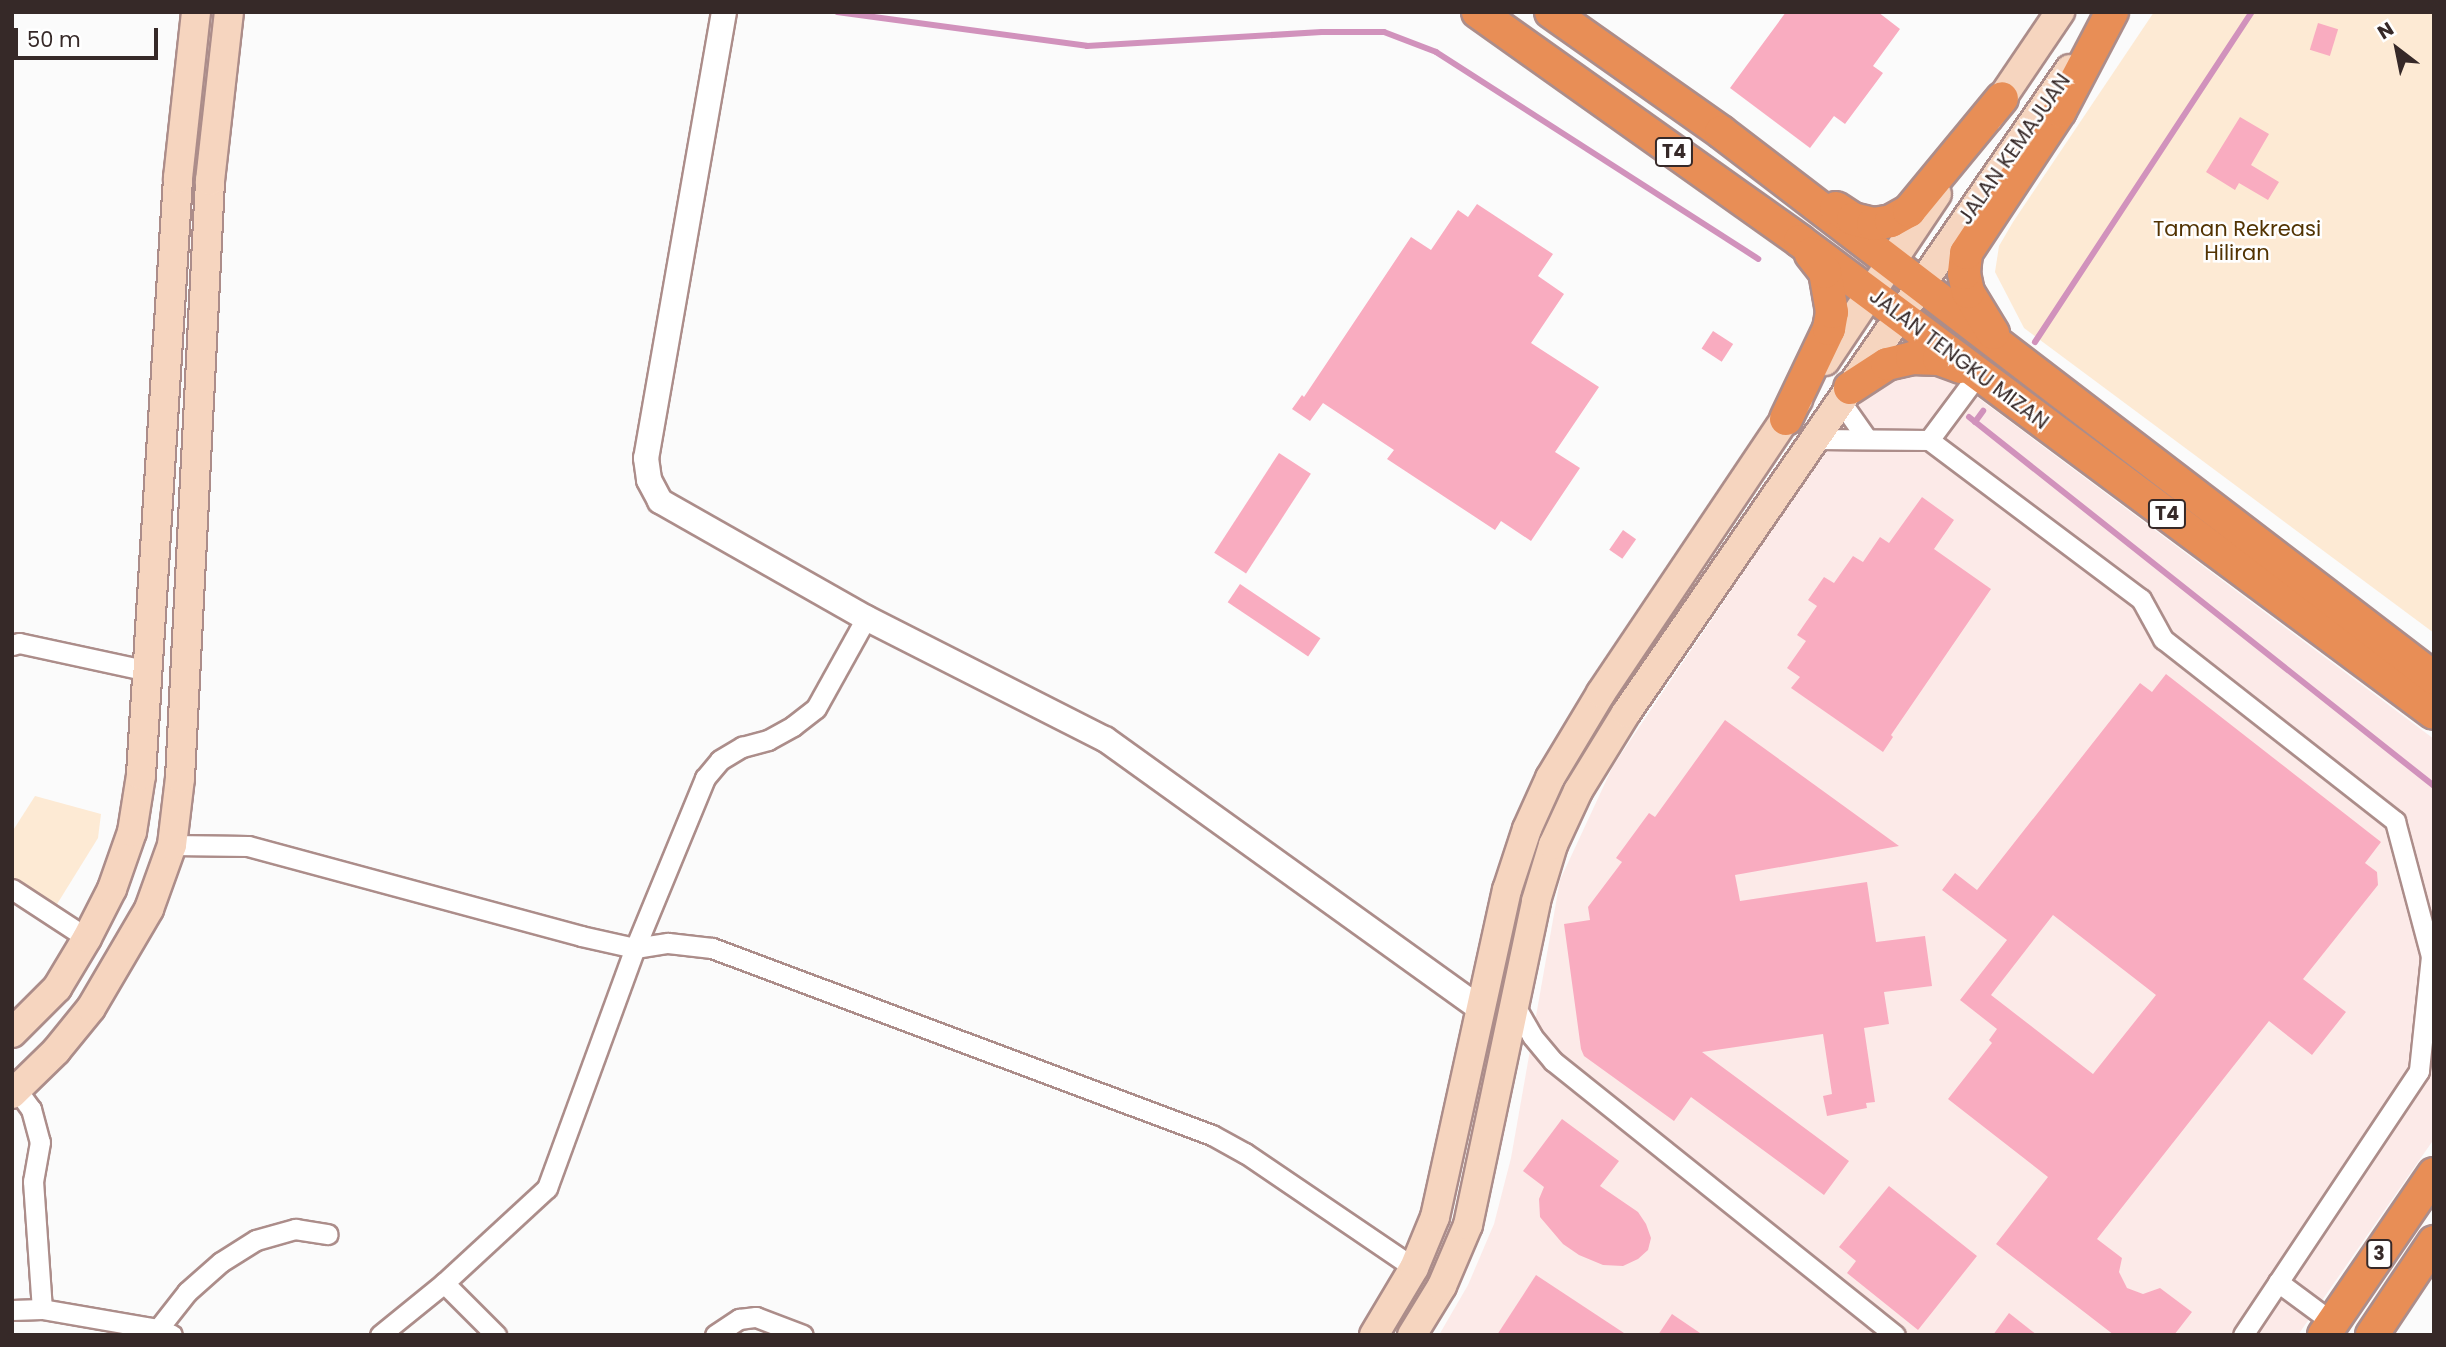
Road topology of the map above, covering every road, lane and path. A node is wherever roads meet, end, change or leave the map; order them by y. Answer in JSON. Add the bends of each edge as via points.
{"nodes":[{"id":1,"x":196,"y":12,"type":"edge"},
{"id":2,"x":229,"y":12,"type":"edge"},
{"id":3,"x":1478,"y":12,"type":"edge"},
{"id":4,"x":2060,"y":12,"type":"edge"},
{"id":5,"x":2111,"y":12,"type":"edge"},
{"id":6,"x":1560,"y":15,"type":"edge"},
{"id":7,"x":723,"y":18,"type":"edge"},
{"id":8,"x":2003,"y":98,"type":"junction"},
{"id":9,"x":1721,"y":132,"type":"junction"},
{"id":10,"x":1800,"y":241,"type":"junction"},
{"id":11,"x":1890,"y":262,"type":"junction"},
{"id":12,"x":1919,"y":285,"type":"junction"},
{"id":13,"x":1870,"y":293,"type":"junction"},
{"id":14,"x":1899,"y":315,"type":"junction"},
{"id":15,"x":2013,"y":357,"type":"junction"},
{"id":16,"x":1979,"y":373,"type":"junction"},
{"id":17,"x":1846,"y":395,"type":"junction"},
{"id":18,"x":1786,"y":419,"type":"junction"},
{"id":19,"x":1816,"y":439,"type":"junction"},
{"id":20,"x":1867,"y":439,"type":"junction"},
{"id":21,"x":1929,"y":440,"type":"junction"},
{"id":22,"x":866,"y":618,"type":"junction"},
{"id":23,"x":12,"y":645,"type":"edge"},
{"id":24,"x":148,"y":671,"type":"junction"},
{"id":25,"x":2434,"y":678,"type":"edge"},
{"id":26,"x":2434,"y":713,"type":"edge"},
{"id":27,"x":172,"y":845,"type":"junction"},
{"id":28,"x":12,"y":889,"type":"edge"},
{"id":29,"x":87,"y":938,"type":"junction"},
{"id":30,"x":635,"y":948,"type":"junction"},
{"id":31,"x":1515,"y":1006,"type":"junction"},
{"id":32,"x":1480,"y":1009,"type":"junction"},
{"id":33,"x":12,"y":1033,"type":"edge"},
{"id":34,"x":15,"y":1092,"type":"edge"},
{"id":35,"x":2434,"y":1174,"type":"edge"},
{"id":36,"x":328,"y":1234,"type":"dead end"},
{"id":37,"x":2434,"y":1242,"type":"edge"},
{"id":38,"x":1414,"y":1268,"type":"junction"},
{"id":39,"x":2278,"y":1282,"type":"junction"},
{"id":40,"x":444,"y":1283,"type":"junction"},
{"id":41,"x":42,"y":1309,"type":"junction"},
{"id":42,"x":12,"y":1310,"type":"edge"},
{"id":43,"x":2328,"y":1328,"type":"edge"},
{"id":44,"x":165,"y":1332,"type":"edge"},
{"id":45,"x":380,"y":1335,"type":"edge"},
{"id":46,"x":496,"y":1335,"type":"edge"},
{"id":47,"x":715,"y":1335,"type":"edge"},
{"id":48,"x":803,"y":1335,"type":"edge"},
{"id":49,"x":1374,"y":1335,"type":"edge"},
{"id":50,"x":1412,"y":1335,"type":"edge"},
{"id":51,"x":1895,"y":1335,"type":"edge"},
{"id":52,"x":2243,"y":1335,"type":"edge"},
{"id":53,"x":2372,"y":1335,"type":"edge"}],
"edges":[{"from":1,"to":24,"type":"main road","via":[[178,178]]},
{"from":2,"to":27,"type":"main road","via":[[210,181],[180,778]]},
{"from":3,"to":10,"type":"highway","name":"JALAN TENGKU MIZAN","number":"T4"},
{"from":4,"to":8,"type":"main road","name":"JALAN KEMAJUAN"},
{"from":5,"to":12,"type":"main road","name":"JALAN KEMAJUAN"},
{"from":5,"to":15,"type":"highway","via":[[2060,111],[1966,253],[1968,292]]},
{"from":6,"to":9,"type":"highway","name":"JALAN TENGKU MIZAN","number":"T4"},
{"from":7,"to":22,"type":"street","via":[[646,458],[649,480],[660,501]]},
{"from":8,"to":9,"type":"highway","via":[[1909,211],[1873,224],[1853,219]]},
{"from":8,"to":11,"type":"main road","name":"JALAN KEMAJUAN"},
{"from":9,"to":11,"type":"highway","name":"JALAN TENGKU MIZAN","number":"T4"},
{"from":10,"to":13,"type":"highway","name":"JALAN TENGKU MIZAN","number":"T4"},
{"from":10,"to":18,"type":"highway","via":[[1825,272],[1832,312],[1829,329]]},
{"from":11,"to":12,"type":"highway","name":"JALAN TENGKU MIZAN","number":"T4"},
{"from":11,"to":13,"type":"main road","name":"JALAN KEMAJUAN"},
{"from":12,"to":14,"type":"main road","name":"JALAN KEMAJUAN"},
{"from":12,"to":15,"type":"highway","name":"JALAN TENGKU MIZAN","number":"T4"},
{"from":13,"to":14,"type":"highway","name":"JALAN TENGKU MIZAN","number":"T4"},
{"from":13,"to":18,"type":"main road","name":"JALAN KEMAJUAN"},
{"from":14,"to":16,"type":"highway","name":"JALAN TENGKU MIZAN","number":"T4"},
{"from":14,"to":17,"type":"main road","name":"JALAN KEMAJUAN"},
{"from":15,"to":25,"type":"highway","name":"JALAN TENGKU MIZAN","number":"T4"},
{"from":16,"to":17,"type":"highway","via":[[1939,359],[1912,358],[1887,364]]},
{"from":16,"to":21,"type":"street"},
{"from":16,"to":26,"type":"highway","name":"JALAN TENGKU MIZAN","number":"T4"},
{"from":17,"to":19,"type":"main road","name":"JALAN KEMAJUAN"},
{"from":17,"to":20,"type":"street"},
{"from":18,"to":32,"type":"main road","name":"JALAN KEMAJUAN","via":[[1601,693],[1550,778],[1507,890]]},
{"from":19,"to":20,"type":"street"},
{"from":19,"to":31,"type":"main road","name":"JALAN KEMAJUAN","via":[[1626,713],[1578,791],[1553,845],[1536,901]]},
{"from":20,"to":21,"type":"street"},
{"from":21,"to":39,"type":"street","via":[[2141,599],[2163,639],[2395,821],[2431,956],[2419,1071]]},
{"from":22,"to":30,"type":"street","via":[[816,708],[776,735],[720,760],[705,778]]},
{"from":22,"to":32,"type":"street","via":[[1105,739]]},
{"from":23,"to":24,"type":"street"},
{"from":24,"to":29,"type":"main road","via":[[132,832],[112,889]]},
{"from":27,"to":30,"type":"street","via":[[248,846]]},
{"from":27,"to":34,"type":"main road","via":[[149,909],[104,987],[57,1051]]},
{"from":28,"to":29,"type":"street"},
{"from":29,"to":33,"type":"main road","via":[[57,988]]},
{"from":30,"to":38,"type":"street","via":[[668,943],[712,948],[1212,1135]]},
{"from":30,"to":40,"type":"street","via":[[547,1188]]},
{"from":31,"to":50,"type":"main road","name":"JALAN KEMAJUAN","via":[[1468,1225],[1442,1286]]},
{"from":31,"to":51,"type":"street","via":[[1553,1060]]},
{"from":32,"to":38,"type":"main road","name":"JALAN KEMAJUAN","via":[[1435,1217]]},
{"from":34,"to":41,"type":"street","via":[[31,1109],[40,1142],[33,1181]]},
{"from":35,"to":43,"type":"highway","number":"3"},
{"from":36,"to":44,"type":"street","via":[[295,1229],[256,1240],[187,1292]]},
{"from":37,"to":53,"type":"highway","number":"3"},
{"from":38,"to":49,"type":"main road","name":"JALAN KEMAJUAN"},
{"from":39,"to":43,"type":"street"},
{"from":39,"to":52,"type":"street"},
{"from":40,"to":45,"type":"street"},
{"from":40,"to":46,"type":"street"},
{"from":41,"to":42,"type":"street"},
{"from":41,"to":44,"type":"street"},
{"from":47,"to":48,"type":"street","via":[[739,1319],[756,1317]]}]}
